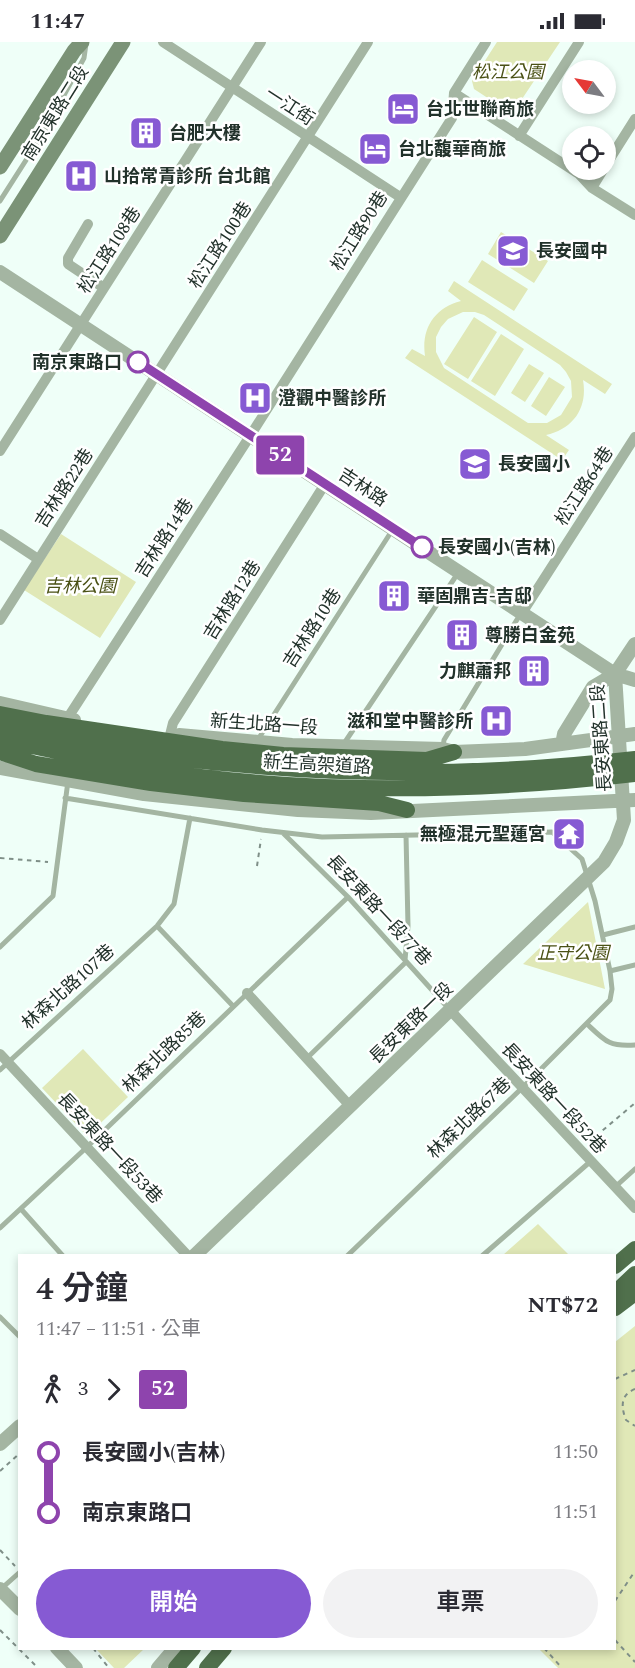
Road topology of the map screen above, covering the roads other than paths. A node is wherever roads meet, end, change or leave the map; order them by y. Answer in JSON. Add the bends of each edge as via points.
{"nodes":[{"id":1,"x":84,"y":42,"type":"edge"},
{"id":2,"x":123,"y":42,"type":"edge"},
{"id":3,"x":163,"y":42,"type":"edge"},
{"id":4,"x":261,"y":42,"type":"edge"},
{"id":5,"x":368,"y":42,"type":"edge"},
{"id":6,"x":486,"y":42,"type":"edge"},
{"id":7,"x":579,"y":42,"type":"edge"},
{"id":8,"x":232,"y":88,"type":"junction"},
{"id":9,"x":454,"y":93,"type":"junction"},
{"id":10,"x":635,"y":119,"type":"edge"},
{"id":11,"x":519,"y":136,"type":"junction"},
{"id":12,"x":308,"y":137,"type":"junction"},
{"id":13,"x":616,"y":149,"type":"edge"},
{"id":14,"x":0,"y":167,"type":"edge"},
{"id":15,"x":597,"y":180,"type":"edge"},
{"id":16,"x":592,"y":188,"type":"junction"},
{"id":17,"x":400,"y":197,"type":"junction"},
{"id":18,"x":0,"y":201,"type":"edge"},
{"id":19,"x":635,"y":215,"type":"edge"},
{"id":20,"x":88,"y":224,"type":"dead end"},
{"id":21,"x":0,"y":236,"type":"edge"},
{"id":22,"x":0,"y":272,"type":"edge"},
{"id":23,"x":104,"y":288,"type":"junction"},
{"id":24,"x":81,"y":324,"type":"junction"},
{"id":25,"x":157,"y":374,"type":"junction"},
{"id":26,"x":250,"y":436,"type":"junction"},
{"id":27,"x":635,"y":437,"type":"edge"},
{"id":28,"x":0,"y":451,"type":"edge"},
{"id":29,"x":325,"y":484,"type":"junction"},
{"id":30,"x":393,"y":529,"type":"junction"},
{"id":31,"x":0,"y":534,"type":"edge"},
{"id":32,"x":38,"y":559,"type":"junction"},
{"id":33,"x":459,"y":572,"type":"junction"},
{"id":34,"x":522,"y":613,"type":"junction"},
{"id":35,"x":0,"y":620,"type":"edge"},
{"id":36,"x":635,"y":644,"type":"edge"},
{"id":37,"x":615,"y":674,"type":"junction"},
{"id":38,"x":635,"y":681,"type":"edge"},
{"id":39,"x":0,"y":703,"type":"edge"},
{"id":40,"x":0,"y":713,"type":"edge"},
{"id":41,"x":67,"y":719,"type":"junction"},
{"id":42,"x":0,"y":727,"type":"edge"},
{"id":43,"x":635,"y":734,"type":"edge"},
{"id":44,"x":170,"y":735,"type":"junction"},
{"id":45,"x":619,"y":736,"type":"junction"},
{"id":46,"x":0,"y":739,"type":"edge"},
{"id":47,"x":74,"y":743,"type":"junction"},
{"id":48,"x":256,"y":743,"type":"junction"},
{"id":49,"x":562,"y":744,"type":"junction"},
{"id":50,"x":341,"y":748,"type":"junction"},
{"id":51,"x":449,"y":751,"type":"junction"},
{"id":52,"x":0,"y":752,"type":"edge"},
{"id":53,"x":635,"y":759,"type":"edge"},
{"id":54,"x":0,"y":768,"type":"edge"},
{"id":55,"x":635,"y":774,"type":"edge"},
{"id":56,"x":68,"y":781,"type":"junction"},
{"id":57,"x":65,"y":798,"type":"junction"},
{"id":58,"x":629,"y":800,"type":"edge"},
{"id":59,"x":407,"y":810,"type":"junction"},
{"id":60,"x":190,"y":818,"type":"junction"},
{"id":61,"x":283,"y":832,"type":"junction"},
{"id":62,"x":406,"y":835,"type":"junction"},
{"id":63,"x":589,"y":878,"type":"junction"},
{"id":64,"x":348,"y":897,"type":"junction"},
{"id":65,"x":157,"y":926,"type":"junction"},
{"id":66,"x":635,"y":927,"type":"edge"},
{"id":67,"x":603,"y":935,"type":"junction"},
{"id":68,"x":0,"y":947,"type":"edge"},
{"id":69,"x":406,"y":961,"type":"junction"},
{"id":70,"x":635,"y":965,"type":"edge"},
{"id":71,"x":610,"y":971,"type":"junction"},
{"id":72,"x":247,"y":993,"type":"junction"},
{"id":73,"x":233,"y":1006,"type":"junction"},
{"id":74,"x":450,"y":1010,"type":"junction"},
{"id":75,"x":587,"y":1024,"type":"junction"},
{"id":76,"x":635,"y":1045,"type":"edge"},
{"id":77,"x":0,"y":1054,"type":"edge"},
{"id":78,"x":306,"y":1059,"type":"junction"},
{"id":79,"x":4,"y":1066,"type":"edge"},
{"id":80,"x":522,"y":1088,"type":"junction"},
{"id":81,"x":350,"y":1106,"type":"junction"},
{"id":82,"x":87,"y":1148,"type":"junction"},
{"id":83,"x":591,"y":1161,"type":"junction"},
{"id":84,"x":635,"y":1169,"type":"edge"},
{"id":85,"x":615,"y":1187,"type":"junction"},
{"id":86,"x":635,"y":1208,"type":"edge"},
{"id":87,"x":21,"y":1209,"type":"junction"},
{"id":88,"x":0,"y":1228,"type":"edge"},
{"id":89,"x":635,"y":1239,"type":"edge"},
{"id":90,"x":635,"y":1249,"type":"edge"},
{"id":91,"x":61,"y":1254,"type":"edge"},
{"id":92,"x":186,"y":1254,"type":"edge"},
{"id":93,"x":196,"y":1254,"type":"edge"},
{"id":94,"x":349,"y":1254,"type":"edge"},
{"id":95,"x":484,"y":1254,"type":"edge"},
{"id":96,"x":616,"y":1255,"type":"edge"},
{"id":97,"x":616,"y":1265,"type":"edge"},
{"id":98,"x":635,"y":1267,"type":"edge"},
{"id":99,"x":635,"y":1274,"type":"edge"},
{"id":100,"x":616,"y":1280,"type":"edge"},
{"id":101,"x":616,"y":1292,"type":"edge"},
{"id":102,"x":635,"y":1295,"type":"edge"},
{"id":103,"x":616,"y":1309,"type":"edge"},
{"id":104,"x":0,"y":1317,"type":"edge"},
{"id":105,"x":18,"y":1335,"type":"edge"},
{"id":106,"x":18,"y":1428,"type":"edge"},
{"id":107,"x":0,"y":1444,"type":"edge"},
{"id":108,"x":18,"y":1573,"type":"edge"},
{"id":109,"x":0,"y":1589,"type":"edge"},
{"id":110,"x":18,"y":1607,"type":"edge"},
{"id":111,"x":61,"y":1650,"type":"edge"},
{"id":112,"x":174,"y":1650,"type":"edge"},
{"id":113,"x":192,"y":1650,"type":"edge"},
{"id":114,"x":222,"y":1650,"type":"edge"},
{"id":115,"x":231,"y":1650,"type":"edge"},
{"id":116,"x":76,"y":1668,"type":"edge"},
{"id":117,"x":158,"y":1668,"type":"edge"},
{"id":118,"x":176,"y":1668,"type":"edge"},
{"id":119,"x":207,"y":1668,"type":"edge"},
{"id":120,"x":215,"y":1668,"type":"edge"}],
"edges":[{"from":1,"to":14,"type":"main road","name":"南京東路二段","via":[[74,51]]},
{"from":1,"to":18,"type":"lane","via":[[84,58],[73,79]]},
{"from":2,"to":21,"type":"main road","name":"南京東路二段"},
{"from":3,"to":8,"type":"street","name":"一江街"},
{"from":4,"to":8,"type":"street","name":"松江路108巷"},
{"from":5,"to":12,"type":"street","name":"松江路100巷"},
{"from":6,"to":9,"type":"street","name":"松江路90巷"},
{"from":7,"to":11,"type":"street"},
{"from":8,"to":12,"type":"street","name":"一江街"},
{"from":8,"to":23,"type":"street","name":"松江路108巷"},
{"from":9,"to":11,"type":"street"},
{"from":9,"to":17,"type":"street","name":"松江路90巷","via":[[452,118]]},
{"from":10,"to":13,"type":"street"},
{"from":11,"to":16,"type":"street","via":[[579,174]]},
{"from":12,"to":17,"type":"street","name":"一江街"},
{"from":12,"to":25,"type":"street","name":"松江路100巷"},
{"from":15,"to":16,"type":"street"},
{"from":16,"to":19,"type":"street"},
{"from":17,"to":26,"type":"street","name":"松江路90巷"},
{"from":20,"to":23,"type":"street","via":[[68,264]]},
{"from":22,"to":24,"type":"street","name":"吉林路"},
{"from":23,"to":24,"type":"street","name":"松江路108巷"},
{"from":24,"to":25,"type":"street","name":"吉林路"},
{"from":24,"to":28,"type":"street","name":"松江路108巷"},
{"from":25,"to":26,"type":"street","name":"吉林路"},
{"from":25,"to":32,"type":"street","name":"吉林路22巷"},
{"from":26,"to":29,"type":"street","name":"吉林路"},
{"from":26,"to":41,"type":"street","name":"吉林路14巷"},
{"from":27,"to":34,"type":"street","name":"松江路64巷"},
{"from":29,"to":30,"type":"street","name":"吉林路"},
{"from":29,"to":44,"type":"street","name":"吉林路12巷","via":[[173,723]]},
{"from":30,"to":33,"type":"street","name":"吉林路"},
{"from":30,"to":48,"type":"lane","name":"吉林路10巷"},
{"from":31,"to":32,"type":"street"},
{"from":32,"to":35,"type":"street","name":"吉林路22巷"},
{"from":33,"to":34,"type":"street","name":"吉林路"},
{"from":33,"to":50,"type":"lane"},
{"from":34,"to":37,"type":"street","name":"吉林路"},
{"from":34,"to":51,"type":"lane","via":[[444,740]]},
{"from":36,"to":37,"type":"street","name":"長安東路二段"},
{"from":37,"to":38,"type":"street","name":"吉林路"},
{"from":37,"to":45,"type":"street","name":"長安東路二段"},
{"from":37,"to":49,"type":"street","via":[[593,687],[564,734]]},
{"from":39,"to":41,"type":"street","name":"新生北路一段"},
{"from":40,"to":47,"type":"street","via":[[66,729]]},
{"from":40,"to":51,"type":"highway","via":[[46,723],[294,756],[427,760]]},
{"from":41,"to":44,"type":"street","name":"新生北路一段"},
{"from":42,"to":53,"type":"highway","name":"新生高架道路","via":[[161,756],[363,772],[482,772]]},
{"from":43,"to":45,"type":"street","name":"新生北路一段"},
{"from":44,"to":47,"type":"street","via":[[156,745],[84,733]]},
{"from":44,"to":48,"type":"street","name":"新生北路一段"},
{"from":45,"to":49,"type":"street","name":"新生北路一段"},
{"from":45,"to":58,"type":"street","name":"長安東路二段"},
{"from":46,"to":55,"type":"highway","name":"新生高架道路","via":[[138,768],[337,786],[457,788]]},
{"from":47,"to":56,"type":"street"},
{"from":48,"to":50,"type":"street","name":"新生北路一段"},
{"from":49,"to":51,"type":"street","name":"新生北路一段"},
{"from":50,"to":51,"type":"street","name":"新生北路一段"},
{"from":52,"to":59,"type":"highway","via":[[36,764],[151,783],[244,794],[378,802]]},
{"from":54,"to":56,"type":"street"},
{"from":56,"to":57,"type":"lane"},
{"from":56,"to":59,"type":"street","via":[[252,807],[371,813]]},
{"from":57,"to":60,"type":"lane"},
{"from":57,"to":68,"type":"lane","via":[[53,896]]},
{"from":58,"to":59,"type":"street"},
{"from":58,"to":63,"type":"street","name":"長安東路一段","via":[[616,842]]},
{"from":60,"to":61,"type":"lane"},
{"from":60,"to":65,"type":"lane","name":"林森北路107巷","via":[[174,904]]},
{"from":61,"to":62,"type":"lane","via":[[322,837]]},
{"from":61,"to":64,"type":"lane","name":"長安東路一段77巷"},
{"from":62,"to":63,"type":"lane","via":[[552,832],[582,859]]},
{"from":62,"to":69,"type":"lane"},
{"from":63,"to":67,"type":"lane"},
{"from":63,"to":74,"type":"street","name":"長安東路一段"},
{"from":64,"to":69,"type":"lane","name":"長安東路一段77巷"},
{"from":64,"to":72,"type":"lane","name":"林森北路85巷"},
{"from":65,"to":73,"type":"lane"},
{"from":65,"to":79,"type":"lane","name":"林森北路107巷"},
{"from":66,"to":67,"type":"lane"},
{"from":67,"to":71,"type":"lane"},
{"from":69,"to":74,"type":"lane","name":"長安東路一段77巷"},
{"from":69,"to":78,"type":"lane"},
{"from":70,"to":71,"type":"lane"},
{"from":71,"to":75,"type":"lane","name":"林森北路67巷","via":[[610,1000]]},
{"from":72,"to":73,"type":"lane","name":"林森北路85巷"},
{"from":72,"to":78,"type":"street"},
{"from":73,"to":82,"type":"lane","name":"林森北路85巷"},
{"from":74,"to":80,"type":"street","name":"長安東路一段52巷"},
{"from":74,"to":81,"type":"street","name":"長安東路一段"},
{"from":75,"to":76,"type":"lane","via":[[607,1043]]},
{"from":75,"to":80,"type":"lane","name":"林森北路67巷"},
{"from":77,"to":79,"type":"street","name":"長安東路一段53巷"},
{"from":78,"to":81,"type":"street"},
{"from":79,"to":82,"type":"street","name":"長安東路一段53巷"},
{"from":80,"to":83,"type":"street","name":"長安東路一段52巷"},
{"from":80,"to":94,"type":"lane","name":"林森北路67巷"},
{"from":81,"to":93,"type":"street","name":"長安東路一段"},
{"from":82,"to":87,"type":"lane","name":"林森北路85巷"},
{"from":82,"to":92,"type":"street","name":"長安東路一段53巷"},
{"from":83,"to":85,"type":"street","name":"長安東路一段52巷"},
{"from":83,"to":95,"type":"lane"},
{"from":84,"to":85,"type":"lane"},
{"from":85,"to":86,"type":"street","name":"長安東路一段52巷"},
{"from":87,"to":88,"type":"lane","name":"林森北路85巷"},
{"from":87,"to":91,"type":"lane"},
{"from":89,"to":96,"type":"street"},
{"from":90,"to":97,"type":"highway"},
{"from":98,"to":100,"type":"highway"},
{"from":99,"to":101,"type":"highway"},
{"from":102,"to":103,"type":"highway"},
{"from":104,"to":105,"type":"lane"},
{"from":106,"to":107,"type":"street"},
{"from":108,"to":109,"type":"lane"},
{"from":109,"to":110,"type":"street"},
{"from":111,"to":116,"type":"street"},
{"from":112,"to":117,"type":"street"},
{"from":113,"to":118,"type":"highway"},
{"from":114,"to":119,"type":"highway"},
{"from":115,"to":120,"type":"street"}]}
